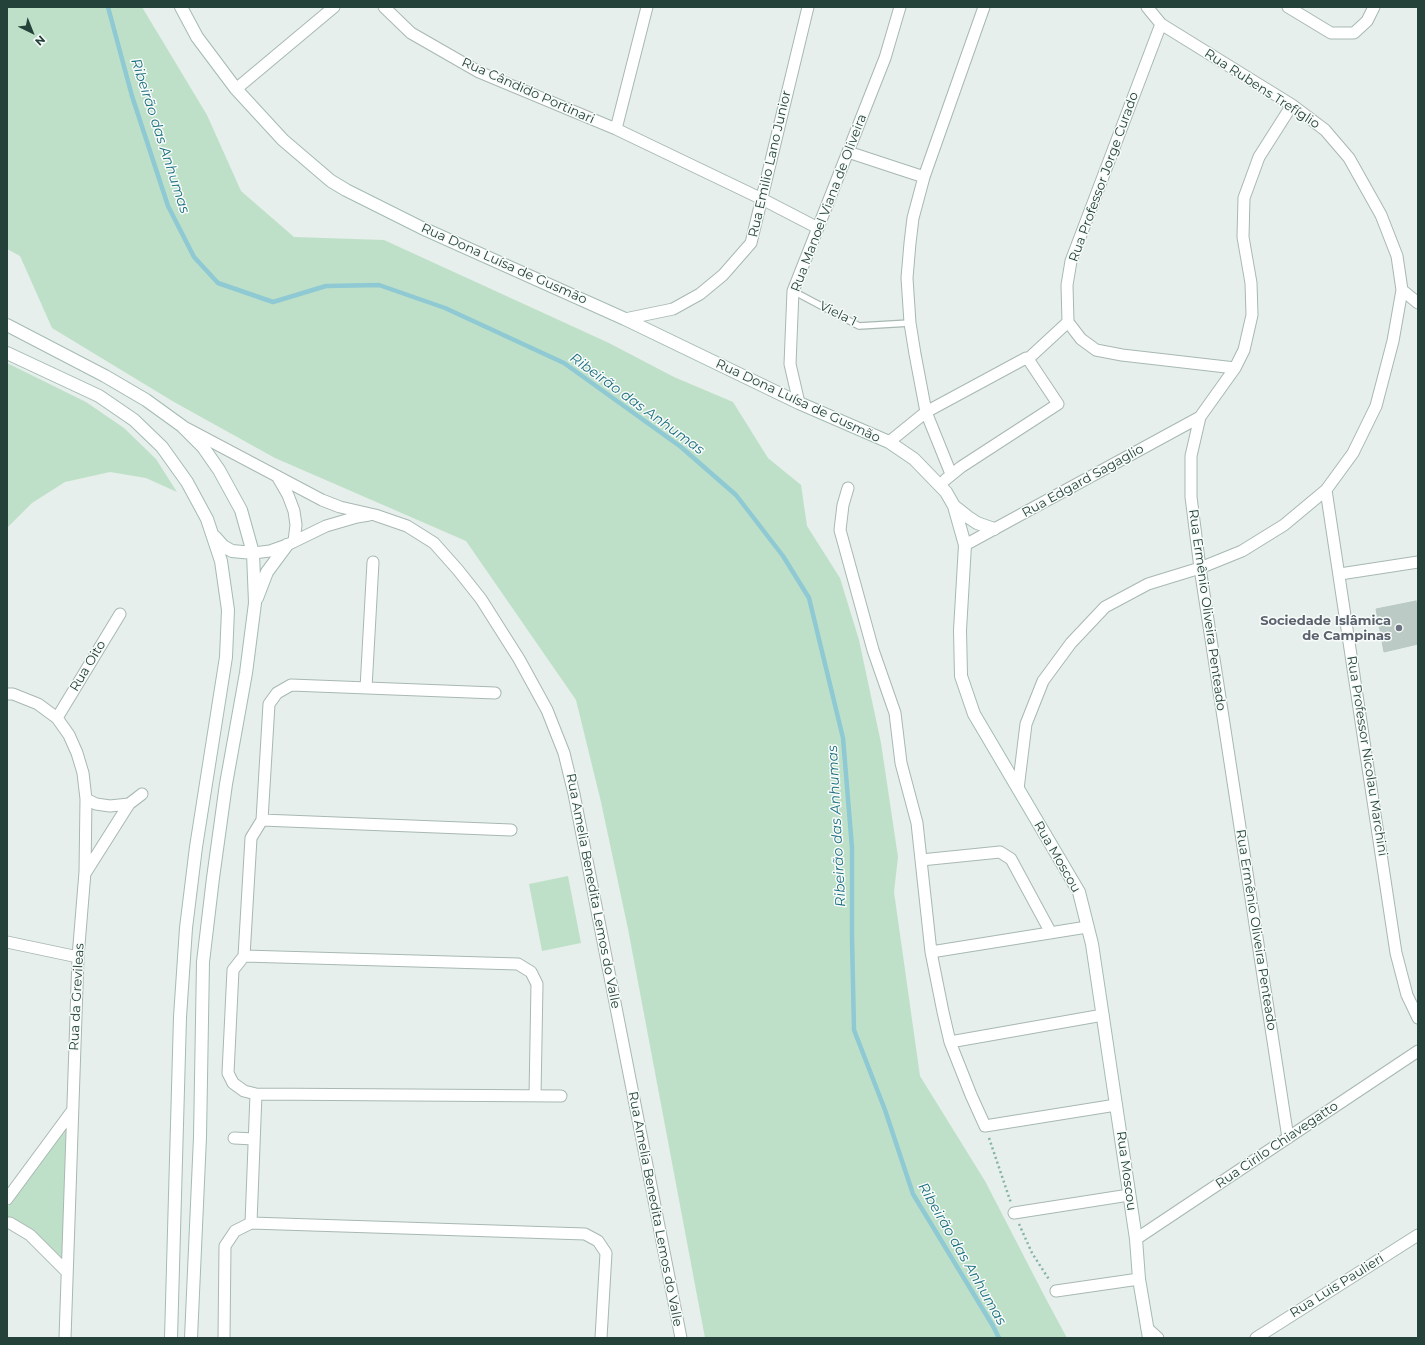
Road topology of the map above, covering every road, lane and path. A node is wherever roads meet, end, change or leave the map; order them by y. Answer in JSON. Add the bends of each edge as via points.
{"nodes":[{"id":1,"x":180,"y":7,"type":"edge"},
{"id":2,"x":334,"y":7,"type":"edge"},
{"id":3,"x":384,"y":7,"type":"edge"},
{"id":4,"x":647,"y":7,"type":"edge"},
{"id":5,"x":808,"y":7,"type":"edge"},
{"id":6,"x":900,"y":7,"type":"edge"},
{"id":7,"x":984,"y":7,"type":"edge"},
{"id":8,"x":1147,"y":7,"type":"edge"},
{"id":9,"x":1288,"y":7,"type":"edge"},
{"id":10,"x":1374,"y":7,"type":"edge"},
{"id":11,"x":1162,"y":24,"type":"junction"},
{"id":12,"x":236,"y":89,"type":"junction"},
{"id":13,"x":1292,"y":105,"type":"junction"},
{"id":14,"x":616,"y":129,"type":"junction"},
{"id":15,"x":848,"y":152,"type":"junction"},
{"id":16,"x":924,"y":177,"type":"junction"},
{"id":17,"x":762,"y":199,"type":"junction"},
{"id":18,"x":818,"y":228,"type":"junction"},
{"id":19,"x":1402,"y":290,"type":"junction"},
{"id":20,"x":793,"y":291,"type":"junction"},
{"id":21,"x":1418,"y":303,"type":"edge"},
{"id":22,"x":625,"y":319,"type":"junction"},
{"id":23,"x":1068,"y":322,"type":"junction"},
{"id":24,"x":910,"y":323,"type":"junction"},
{"id":25,"x":7,"y":325,"type":"edge"},
{"id":26,"x":7,"y":353,"type":"edge"},
{"id":27,"x":1028,"y":359,"type":"junction"},
{"id":28,"x":1235,"y":368,"type":"junction"},
{"id":29,"x":799,"y":403,"type":"junction"},
{"id":30,"x":926,"y":412,"type":"junction"},
{"id":31,"x":1200,"y":417,"type":"junction"},
{"id":32,"x":182,"y":426,"type":"junction"},
{"id":33,"x":889,"y":442,"type":"junction"},
{"id":34,"x":277,"y":476,"type":"junction"},
{"id":35,"x":848,"y":488,"type":"dead end"},
{"id":36,"x":1326,"y":490,"type":"junction"},
{"id":37,"x":954,"y":506,"type":"junction"},
{"id":38,"x":375,"y":515,"type":"junction"},
{"id":39,"x":994,"y":529,"type":"junction"},
{"id":40,"x":212,"y":533,"type":"junction"},
{"id":41,"x":291,"y":543,"type":"junction"},
{"id":42,"x":965,"y":545,"type":"junction"},
{"id":43,"x":253,"y":553,"type":"junction"},
{"id":44,"x":373,"y":562,"type":"dead end"},
{"id":45,"x":1418,"y":562,"type":"edge"},
{"id":46,"x":1200,"y":568,"type":"junction"},
{"id":47,"x":1340,"y":574,"type":"junction"},
{"id":48,"x":255,"y":603,"type":"junction"},
{"id":49,"x":120,"y":614,"type":"dead end"},
{"id":50,"x":366,"y":688,"type":"junction"},
{"id":51,"x":495,"y":693,"type":"dead end"},
{"id":52,"x":7,"y":694,"type":"edge"},
{"id":53,"x":57,"y":718,"type":"junction"},
{"id":54,"x":1018,"y":789,"type":"junction"},
{"id":55,"x":142,"y":794,"type":"dead end"},
{"id":56,"x":86,"y":799,"type":"junction"},
{"id":57,"x":129,"y":804,"type":"junction"},
{"id":58,"x":262,"y":820,"type":"junction"},
{"id":59,"x":511,"y":830,"type":"dead end"},
{"id":60,"x":921,"y":860,"type":"junction"},
{"id":61,"x":85,"y":872,"type":"junction"},
{"id":62,"x":1087,"y":927,"type":"junction"},
{"id":63,"x":1051,"y":934,"type":"junction"},
{"id":64,"x":7,"y":942,"type":"edge"},
{"id":65,"x":930,"y":952,"type":"junction"},
{"id":66,"x":244,"y":956,"type":"junction"},
{"id":67,"x":78,"y":957,"type":"junction"},
{"id":68,"x":1102,"y":1015,"type":"junction"},
{"id":69,"x":1418,"y":1018,"type":"edge"},
{"id":70,"x":950,"y":1042,"type":"junction"},
{"id":71,"x":1418,"y":1051,"type":"edge"},
{"id":72,"x":256,"y":1094,"type":"junction"},
{"id":73,"x":535,"y":1096,"type":"junction"},
{"id":74,"x":561,"y":1096,"type":"dead end"},
{"id":75,"x":1116,"y":1105,"type":"junction"},
{"id":76,"x":72,"y":1112,"type":"junction"},
{"id":77,"x":985,"y":1126,"type":"junction"},
{"id":78,"x":234,"y":1138,"type":"dead end"},
{"id":79,"x":1288,"y":1138,"type":"junction"},
{"id":80,"x":254,"y":1139,"type":"junction"},
{"id":81,"x":1129,"y":1195,"type":"junction"},
{"id":82,"x":7,"y":1199,"type":"edge"},
{"id":83,"x":1014,"y":1213,"type":"junction"},
{"id":84,"x":7,"y":1223,"type":"edge"},
{"id":85,"x":251,"y":1223,"type":"junction"},
{"id":86,"x":1418,"y":1235,"type":"edge"},
{"id":87,"x":1136,"y":1239,"type":"junction"},
{"id":88,"x":67,"y":1272,"type":"junction"},
{"id":89,"x":1139,"y":1279,"type":"junction"},
{"id":90,"x":1056,"y":1291,"type":"joint"},
{"id":91,"x":1148,"y":1333,"type":"edge"},
{"id":92,"x":65,"y":1338,"type":"edge"},
{"id":93,"x":171,"y":1338,"type":"edge"},
{"id":94,"x":191,"y":1338,"type":"edge"},
{"id":95,"x":224,"y":1338,"type":"edge"},
{"id":96,"x":601,"y":1338,"type":"edge"},
{"id":97,"x":680,"y":1338,"type":"edge"},
{"id":98,"x":1158,"y":1338,"type":"edge"},
{"id":99,"x":1256,"y":1338,"type":"edge"}],
"edges":[{"from":1,"to":12,"type":"main road","name":"Rua Dona Luísa de Gusmão","via":[[197,37]]},
{"from":2,"to":12,"type":"street"},
{"from":3,"to":14,"type":"street","name":"Rua Cândido Portinari","via":[[411,33],[479,72]]},
{"from":4,"to":14,"type":"street"},
{"from":5,"to":17,"type":"street","name":"Rua Emilio Lano Junior"},
{"from":6,"to":15,"type":"street","name":"Rua Manoel Viana de Oliveira","via":[[885,58]]},
{"from":7,"to":16,"type":"street"},
{"from":8,"to":11,"type":"street","name":"Rua Rubens Trefíglio"},
{"from":9,"to":10,"type":"street","via":[[1330,33],[1354,33],[1367,21]]},
{"from":11,"to":13,"type":"street","name":"Rua Rubens Trefíglio"},
{"from":11,"to":23,"type":"street","name":"Rua Professor Jorge Curado","via":[[1071,261],[1067,285]]},
{"from":12,"to":22,"type":"main road","name":"Rua Dona Luísa de Gusmão","via":[[283,140],[316,169],[346,190],[422,228]]},
{"from":13,"to":19,"type":"street","name":"Rua Rubens Trefíglio","via":[[1326,130],[1348,158],[1381,215],[1397,256]]},
{"from":13,"to":28,"type":"street","name":"Rua Ermênio Oliveira Penteado","via":[[1259,157],[1244,198],[1243,237],[1251,283],[1252,314],[1244,350]]},
{"from":14,"to":17,"type":"street","name":"Rua Cândido Portinari"},
{"from":15,"to":16,"type":"street"},
{"from":15,"to":18,"type":"street","name":"Rua Manoel Viana de Oliveira"},
{"from":16,"to":24,"type":"street","via":[[913,218],[910,243],[907,278]]},
{"from":17,"to":18,"type":"street","name":"Rua Cândido Portinari"},
{"from":17,"to":22,"type":"street","name":"Rua Emilio Lano Junior","via":[[751,243],[723,274],[700,294],[673,309]]},
{"from":18,"to":20,"type":"street","name":"Rua Manoel Viana de Oliveira"},
{"from":19,"to":21,"type":"street"},
{"from":19,"to":36,"type":"street","name":"Rua Rubens Trefíglio","via":[[1393,342],[1376,406],[1353,453]]},
{"from":20,"to":24,"type":"lane","name":"Viela 1","via":[[859,326]]},
{"from":20,"to":29,"type":"street","name":"Rua Manoel Viana de Oliveira","via":[[790,364]]},
{"from":22,"to":29,"type":"main road","name":"Rua Dona Luísa de Gusmão"},
{"from":23,"to":27,"type":"street"},
{"from":23,"to":28,"type":"street","via":[[1081,339],[1096,350]]},
{"from":24,"to":30,"type":"street"},
{"from":25,"to":32,"type":"main road","via":[[105,376],[146,400]]},
{"from":26,"to":40,"type":"main road","via":[[99,396],[134,420],[162,447],[187,482]]},
{"from":27,"to":30,"type":"street"},
{"from":27,"to":30,"type":"street","via":[[1058,404],[948,477]]},
{"from":28,"to":31,"type":"street","name":"Rua Ermênio Oliveira Penteado"},
{"from":29,"to":33,"type":"main road","name":"Rua Dona Luísa de Gusmão"},
{"from":30,"to":33,"type":"street"},
{"from":31,"to":39,"type":"street","name":"Rua Edgard Sagaglio"},
{"from":31,"to":46,"type":"street","name":"Rua Ermênio Oliveira Penteado","via":[[1191,456],[1191,497]]},
{"from":32,"to":34,"type":"street","name":"Rua Amelia Benedita Lemos do Valle"},
{"from":32,"to":43,"type":"main road","via":[[219,470],[241,510]]},
{"from":33,"to":37,"type":"main road","name":"Rua Moscou","via":[[914,459],[946,492]]},
{"from":34,"to":38,"type":"street","name":"Rua Amelia Benedita Lemos do Valle","via":[[322,500]]},
{"from":34,"to":41,"type":"street","via":[[294,512],[296,525]]},
{"from":35,"to":60,"type":"street","via":[[840,530],[873,650],[895,713],[901,764],[917,823]]},
{"from":36,"to":46,"type":"street","name":"Rua Rubens Trefíglio","via":[[1284,525],[1242,551]]},
{"from":36,"to":47,"type":"street","name":"Rua Professor Nicolau Marchini"},
{"from":37,"to":39,"type":"main road","via":[[977,523]]},
{"from":37,"to":42,"type":"main road","name":"Rua Moscou"},
{"from":38,"to":41,"type":"street","via":[[326,526]]},
{"from":38,"to":97,"type":"street","name":"Rua Amelia Benedita Lemos do Valle","via":[[407,526],[434,542],[458,570],[481,599],[519,659],[547,710],[564,753]]},
{"from":39,"to":42,"type":"street","name":"Rua Edgard Sagaglio"},
{"from":40,"to":43,"type":"main road","via":[[223,546],[232,551]]},
{"from":40,"to":93,"type":"main road","via":[[221,561],[228,610],[226,657],[186,928],[180,1018]]},
{"from":41,"to":43,"type":"street","via":[[270,552]]},
{"from":41,"to":48,"type":"main road","via":[[267,572]]},
{"from":42,"to":54,"type":"main road","name":"Rua Moscou","via":[[960,630],[961,676],[974,714]]},
{"from":43,"to":48,"type":"main road"},
{"from":44,"to":50,"type":"street"},
{"from":45,"to":47,"type":"street"},
{"from":46,"to":54,"type":"street","name":"Rua Rubens Trefíglio","via":[[1148,584],[1105,607],[1071,643],[1043,681],[1026,724]]},
{"from":46,"to":79,"type":"street","name":"Rua Ermênio Oliveira Penteado"},
{"from":47,"to":69,"type":"street","name":"Rua Professor Nicolau Marchini","via":[[1396,953],[1406,995]]},
{"from":48,"to":94,"type":"main road","via":[[246,673],[226,784],[203,962],[200,1137]]},
{"from":49,"to":53,"type":"street","name":"Rua Oito"},
{"from":50,"to":51,"type":"street"},
{"from":50,"to":58,"type":"street","via":[[291,685],[278,693],[268,704]]},
{"from":52,"to":53,"type":"street","name":"Rua da Grevileas","via":[[14,694],[38,704]]},
{"from":53,"to":56,"type":"street","name":"Rua da Grevileas","via":[[69,734],[77,753]]},
{"from":54,"to":62,"type":"main road","name":"Rua Moscou","via":[[1078,892]]},
{"from":55,"to":57,"type":"street"},
{"from":56,"to":57,"type":"street","via":[[110,806]]},
{"from":56,"to":61,"type":"street","name":"Rua da Grevileas"},
{"from":57,"to":61,"type":"street"},
{"from":58,"to":59,"type":"street"},
{"from":58,"to":66,"type":"street","via":[[251,838]]},
{"from":60,"to":63,"type":"street","via":[[1000,852],[1011,859]]},
{"from":60,"to":65,"type":"street"},
{"from":61,"to":67,"type":"street","name":"Rua da Grevileas"},
{"from":62,"to":63,"type":"street"},
{"from":62,"to":68,"type":"main road","name":"Rua Moscou","via":[[1092,944]]},
{"from":63,"to":65,"type":"street"},
{"from":64,"to":67,"type":"street"},
{"from":65,"to":70,"type":"street"},
{"from":66,"to":72,"type":"street","via":[[233,970],[228,1073],[233,1083],[244,1091]]},
{"from":66,"to":73,"type":"street","via":[[518,964],[531,972],[538,984]]},
{"from":67,"to":76,"type":"street","name":"Rua da Grevileas"},
{"from":68,"to":70,"type":"street"},
{"from":68,"to":75,"type":"main road","name":"Rua Moscou"},
{"from":70,"to":77,"type":"street"},
{"from":71,"to":79,"type":"street","name":"Rua Cirilo Chiavegatto"},
{"from":72,"to":73,"type":"street"},
{"from":72,"to":80,"type":"street"},
{"from":73,"to":74,"type":"street"},
{"from":75,"to":77,"type":"street"},
{"from":75,"to":81,"type":"main road","name":"Rua Moscou"},
{"from":76,"to":82,"type":"street"},
{"from":76,"to":88,"type":"street","name":"Rua da Grevileas"},
{"from":77,"to":83,"type":"path"},
{"from":78,"to":80,"type":"street"},
{"from":79,"to":87,"type":"street","name":"Rua Cirilo Chiavegatto"},
{"from":80,"to":85,"type":"street"},
{"from":81,"to":83,"type":"street"},
{"from":81,"to":87,"type":"main road","name":"Rua Moscou"},
{"from":83,"to":90,"type":"path","via":[[1032,1253]]},
{"from":84,"to":88,"type":"street","via":[[30,1235]]},
{"from":85,"to":95,"type":"street","via":[[235,1231],[225,1246]]},
{"from":85,"to":96,"type":"street","via":[[586,1234],[598,1241],[606,1253]]},
{"from":86,"to":99,"type":"street","name":"Rua Luis Paulieri"},
{"from":87,"to":89,"type":"main road","name":"Rua Moscou"},
{"from":88,"to":92,"type":"street","name":"Rua da Grevileas"},
{"from":89,"to":90,"type":"street"},
{"from":89,"to":91,"type":"main road","name":"Rua Moscou"},
{"from":91,"to":98,"type":"street"}]}
